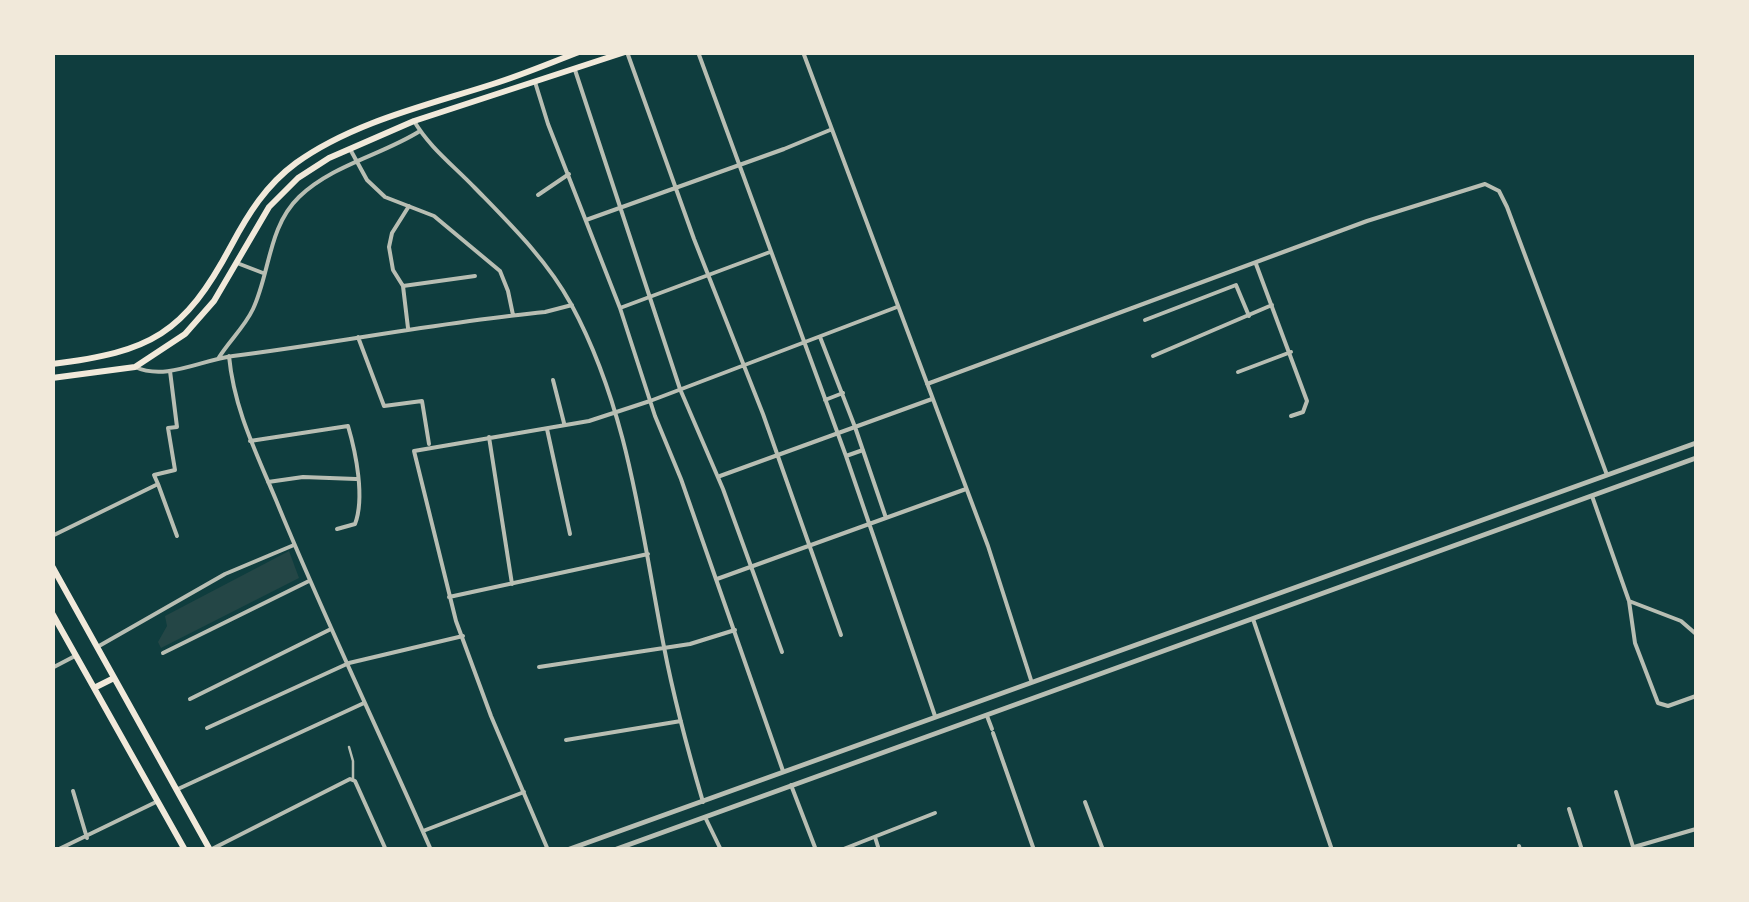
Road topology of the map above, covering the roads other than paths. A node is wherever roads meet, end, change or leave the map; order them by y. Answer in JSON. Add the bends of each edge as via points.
{"nodes":[{"id":1,"x":579,"y":52,"type":"edge"},
{"id":2,"x":587,"y":52,"type":"edge"},
{"id":3,"x":626,"y":52,"type":"edge"},
{"id":4,"x":698,"y":52,"type":"edge"},
{"id":5,"x":804,"y":52,"type":"edge"},
{"id":6,"x":590,"y":63,"type":"junction"},
{"id":7,"x":574,"y":70,"type":"junction"},
{"id":8,"x":535,"y":82,"type":"junction"},
{"id":9,"x":414,"y":120,"type":"junction"},
{"id":10,"x":368,"y":127,"type":"junction"},
{"id":11,"x":831,"y":129,"type":"junction"},
{"id":12,"x":420,"y":131,"type":"junction"},
{"id":13,"x":372,"y":138,"type":"junction"},
{"id":14,"x":350,"y":148,"type":"junction"},
{"id":15,"x":329,"y":158,"type":"junction"},
{"id":16,"x":357,"y":162,"type":"junction"},
{"id":17,"x":740,"y":165,"type":"junction"},
{"id":18,"x":337,"y":172,"type":"junction"},
{"id":19,"x":570,"y":174,"type":"junction"},
{"id":20,"x":676,"y":188,"type":"junction"},
{"id":21,"x":538,"y":195,"type":"dead end"},
{"id":22,"x":408,"y":206,"type":"junction"},
{"id":23,"x":619,"y":208,"type":"junction"},
{"id":24,"x":586,"y":220,"type":"junction"},
{"id":25,"x":771,"y":252,"type":"junction"},
{"id":26,"x":237,"y":263,"type":"junction"},
{"id":27,"x":1256,"y":264,"type":"junction"},
{"id":28,"x":263,"y":273,"type":"junction"},
{"id":29,"x":475,"y":276,"type":"dead end"},
{"id":30,"x":708,"y":276,"type":"junction"},
{"id":31,"x":403,"y":286,"type":"junction"},
{"id":32,"x":649,"y":298,"type":"junction"},
{"id":33,"x":572,"y":305,"type":"junction"},
{"id":34,"x":1272,"y":305,"type":"junction"},
{"id":35,"x":896,"y":306,"type":"junction"},
{"id":36,"x":620,"y":308,"type":"junction"},
{"id":37,"x":512,"y":316,"type":"junction"},
{"id":38,"x":1248,"y":316,"type":"junction"},
{"id":39,"x":1144,"y":320,"type":"dead end"},
{"id":40,"x":408,"y":330,"type":"junction"},
{"id":41,"x":820,"y":337,"type":"junction"},
{"id":42,"x":358,"y":338,"type":"junction"},
{"id":43,"x":803,"y":343,"type":"junction"},
{"id":44,"x":1291,"y":352,"type":"junction"},
{"id":45,"x":229,"y":356,"type":"junction"},
{"id":46,"x":1153,"y":356,"type":"dead end"},
{"id":47,"x":218,"y":359,"type":"junction"},
{"id":48,"x":52,"y":364,"type":"edge"},
{"id":49,"x":745,"y":366,"type":"junction"},
{"id":50,"x":135,"y":367,"type":"junction"},
{"id":51,"x":170,"y":370,"type":"junction"},
{"id":52,"x":1238,"y":372,"type":"dead end"},
{"id":53,"x":52,"y":378,"type":"edge"},
{"id":54,"x":553,"y":380,"type":"dead end"},
{"id":55,"x":928,"y":384,"type":"junction"},
{"id":56,"x":680,"y":389,"type":"junction"},
{"id":57,"x":843,"y":393,"type":"junction"},
{"id":58,"x":932,"y":399,"type":"junction"},
{"id":59,"x":825,"y":400,"type":"junction"},
{"id":60,"x":650,"y":401,"type":"junction"},
{"id":61,"x":616,"y":413,"type":"junction"},
{"id":62,"x":1291,"y":416,"type":"dead end"},
{"id":63,"x":564,"y":425,"type":"junction"},
{"id":64,"x":856,"y":426,"type":"junction"},
{"id":65,"x":547,"y":428,"type":"junction"},
{"id":66,"x":837,"y":433,"type":"junction"},
{"id":67,"x":490,"y":436,"type":"junction"},
{"id":68,"x":250,"y":442,"type":"junction"},
{"id":69,"x":1696,"y":443,"type":"edge"},
{"id":70,"x":429,"y":446,"type":"junction"},
{"id":71,"x":863,"y":450,"type":"junction"},
{"id":72,"x":777,"y":455,"type":"junction"},
{"id":73,"x":846,"y":456,"type":"junction"},
{"id":74,"x":1696,"y":458,"type":"edge"},
{"id":75,"x":1607,"y":475,"type":"junction"},
{"id":76,"x":718,"y":476,"type":"junction"},
{"id":77,"x":356,"y":478,"type":"junction"},
{"id":78,"x":268,"y":482,"type":"junction"},
{"id":79,"x":158,"y":484,"type":"junction"},
{"id":80,"x":966,"y":489,"type":"junction"},
{"id":81,"x":1592,"y":496,"type":"junction"},
{"id":82,"x":886,"y":518,"type":"junction"},
{"id":83,"x":870,"y":524,"type":"junction"},
{"id":84,"x":337,"y":529,"type":"dead end"},
{"id":85,"x":570,"y":534,"type":"dead end"},
{"id":86,"x":52,"y":536,"type":"edge"},
{"id":87,"x":178,"y":536,"type":"dead end"},
{"id":88,"x":294,"y":545,"type":"junction"},
{"id":89,"x":809,"y":546,"type":"junction"},
{"id":90,"x":648,"y":554,"type":"junction"},
{"id":91,"x":52,"y":566,"type":"edge"},
{"id":92,"x":751,"y":566,"type":"junction"},
{"id":93,"x":1337,"y":573,"type":"junction"},
{"id":94,"x":717,"y":579,"type":"junction"},
{"id":95,"x":309,"y":580,"type":"junction"},
{"id":96,"x":512,"y":584,"type":"junction"},
{"id":97,"x":1342,"y":586,"type":"junction"},
{"id":98,"x":449,"y":597,"type":"junction"},
{"id":99,"x":1629,"y":601,"type":"junction"},
{"id":100,"x":52,"y":613,"type":"edge"},
{"id":101,"x":1253,"y":618,"type":"junction"},
{"id":102,"x":331,"y":629,"type":"junction"},
{"id":103,"x":735,"y":630,"type":"junction"},
{"id":104,"x":841,"y":634,"type":"dead end"},
{"id":105,"x":1696,"y":634,"type":"edge"},
{"id":106,"x":463,"y":636,"type":"junction"},
{"id":107,"x":664,"y":646,"type":"junction"},
{"id":108,"x":96,"y":648,"type":"junction"},
{"id":109,"x":782,"y":652,"type":"dead end"},
{"id":110,"x":163,"y":653,"type":"dead end"},
{"id":111,"x":76,"y":656,"type":"junction"},
{"id":112,"x":349,"y":664,"type":"junction"},
{"id":113,"x":539,"y":667,"type":"dead end"},
{"id":114,"x":52,"y":668,"type":"edge"},
{"id":115,"x":114,"y":678,"type":"junction"},
{"id":116,"x":1031,"y":680,"type":"junction"},
{"id":117,"x":94,"y":688,"type":"junction"},
{"id":118,"x":1696,"y":696,"type":"edge"},
{"id":119,"x":190,"y":699,"type":"dead end"},
{"id":120,"x":365,"y":702,"type":"junction"},
{"id":121,"x":936,"y":716,"type":"junction"},
{"id":122,"x":987,"y":716,"type":"junction"},
{"id":123,"x":681,"y":721,"type":"junction"},
{"id":124,"x":207,"y":728,"type":"dead end"},
{"id":125,"x":566,"y":740,"type":"dead end"},
{"id":126,"x":348,"y":747,"type":"dead end"},
{"id":127,"x":783,"y":771,"type":"junction"},
{"id":128,"x":353,"y":780,"type":"junction"},
{"id":129,"x":792,"y":785,"type":"junction"},
{"id":130,"x":178,"y":789,"type":"junction"},
{"id":131,"x":73,"y":791,"type":"dead end"},
{"id":132,"x":524,"y":792,"type":"junction"},
{"id":133,"x":1616,"y":792,"type":"dead end"},
{"id":134,"x":157,"y":801,"type":"junction"},
{"id":135,"x":703,"y":802,"type":"junction"},
{"id":136,"x":1086,"y":802,"type":"dead end"},
{"id":137,"x":1569,"y":809,"type":"dead end"},
{"id":138,"x":936,"y":813,"type":"dead end"},
{"id":139,"x":705,"y":817,"type":"junction"},
{"id":140,"x":1696,"y":829,"type":"edge"},
{"id":141,"x":423,"y":831,"type":"junction"},
{"id":142,"x":875,"y":837,"type":"junction"},
{"id":143,"x":87,"y":838,"type":"junction"},
{"id":144,"x":1634,"y":848,"type":"edge"},
{"id":145,"x":57,"y":850,"type":"edge"},
{"id":146,"x":185,"y":850,"type":"edge"},
{"id":147,"x":210,"y":850,"type":"edge"},
{"id":148,"x":386,"y":850,"type":"edge"},
{"id":149,"x":431,"y":850,"type":"edge"},
{"id":150,"x":548,"y":850,"type":"edge"},
{"id":151,"x":567,"y":850,"type":"edge"},
{"id":152,"x":614,"y":850,"type":"edge"},
{"id":153,"x":721,"y":850,"type":"edge"},
{"id":154,"x":816,"y":850,"type":"edge"},
{"id":155,"x":840,"y":850,"type":"edge"},
{"id":156,"x":879,"y":850,"type":"edge"},
{"id":157,"x":1034,"y":850,"type":"edge"},
{"id":158,"x":1103,"y":850,"type":"edge"},
{"id":159,"x":1332,"y":850,"type":"edge"},
{"id":160,"x":1582,"y":850,"type":"edge"}],
"edges":[{"from":1,"to":10,"type":"main road"},
{"from":2,"to":6,"type":"main road"},
{"from":3,"to":6,"type":"main road"},
{"from":3,"to":20,"type":"street"},
{"from":4,"to":17,"type":"street"},
{"from":5,"to":11,"type":"street"},
{"from":6,"to":7,"type":"main road"},
{"from":7,"to":8,"type":"main road"},
{"from":7,"to":23,"type":"street"},
{"from":8,"to":9,"type":"main road"},
{"from":8,"to":19,"type":"street"},
{"from":9,"to":12,"type":"street"},
{"from":9,"to":13,"type":"main road"},
{"from":10,"to":13,"type":"main road"},
{"from":10,"to":48,"type":"main road","via":[[280,176],[260,197],[198,301],[163,335],[112,355]]},
{"from":11,"to":17,"type":"street"},
{"from":11,"to":35,"type":"street"},
{"from":12,"to":16,"type":"street"},
{"from":12,"to":33,"type":"street","via":[[535,251]]},
{"from":13,"to":14,"type":"main road"},
{"from":14,"to":15,"type":"main road"},
{"from":14,"to":16,"type":"street"},
{"from":15,"to":18,"type":"street"},
{"from":15,"to":26,"type":"main road","via":[[269,207]]},
{"from":16,"to":18,"type":"street"},
{"from":16,"to":22,"type":"street","via":[[378,192]]},
{"from":17,"to":20,"type":"street"},
{"from":17,"to":25,"type":"street"},
{"from":18,"to":28,"type":"street","via":[[289,208]]},
{"from":19,"to":21,"type":"street"},
{"from":19,"to":24,"type":"street"},
{"from":20,"to":23,"type":"street"},
{"from":20,"to":30,"type":"street"},
{"from":22,"to":31,"type":"street","via":[[389,247]]},
{"from":22,"to":37,"type":"street","via":[[434,216],[500,271]]},
{"from":23,"to":24,"type":"street"},
{"from":23,"to":32,"type":"street"},
{"from":24,"to":36,"type":"street"},
{"from":25,"to":30,"type":"street"},
{"from":25,"to":43,"type":"street"},
{"from":26,"to":28,"type":"street"},
{"from":26,"to":50,"type":"main road","via":[[194,325]]},
{"from":27,"to":34,"type":"street"},
{"from":27,"to":55,"type":"street"},
{"from":27,"to":75,"type":"street","via":[[1436,198],[1491,186],[1508,207]]},
{"from":28,"to":47,"type":"street","via":[[252,310]]},
{"from":29,"to":31,"type":"street"},
{"from":30,"to":32,"type":"street"},
{"from":30,"to":49,"type":"street"},
{"from":31,"to":40,"type":"street"},
{"from":32,"to":36,"type":"street"},
{"from":32,"to":56,"type":"street"},
{"from":33,"to":37,"type":"street"},
{"from":33,"to":61,"type":"street"},
{"from":34,"to":38,"type":"street"},
{"from":34,"to":44,"type":"street"},
{"from":35,"to":41,"type":"street"},
{"from":35,"to":55,"type":"street"},
{"from":36,"to":60,"type":"street"},
{"from":37,"to":40,"type":"street"},
{"from":38,"to":39,"type":"street","via":[[1236,285]]},
{"from":38,"to":46,"type":"street"},
{"from":40,"to":42,"type":"street"},
{"from":41,"to":43,"type":"street"},
{"from":41,"to":57,"type":"street"},
{"from":42,"to":45,"type":"street"},
{"from":42,"to":70,"type":"street","via":[[384,406],[422,402]]},
{"from":43,"to":49,"type":"street"},
{"from":43,"to":59,"type":"street"},
{"from":44,"to":52,"type":"street"},
{"from":44,"to":62,"type":"street","via":[[1307,400],[1303,412]]},
{"from":45,"to":47,"type":"street"},
{"from":45,"to":68,"type":"street"},
{"from":47,"to":51,"type":"street"},
{"from":49,"to":56,"type":"street"},
{"from":49,"to":72,"type":"street"},
{"from":50,"to":51,"type":"street"},
{"from":50,"to":53,"type":"main road"},
{"from":51,"to":79,"type":"street","via":[[175,469],[154,475]]},
{"from":54,"to":63,"type":"street"},
{"from":55,"to":58,"type":"street"},
{"from":56,"to":60,"type":"street"},
{"from":56,"to":76,"type":"street"},
{"from":57,"to":59,"type":"street"},
{"from":57,"to":64,"type":"street"},
{"from":58,"to":64,"type":"street"},
{"from":58,"to":80,"type":"street"},
{"from":59,"to":66,"type":"street"},
{"from":60,"to":61,"type":"street"},
{"from":60,"to":94,"type":"street"},
{"from":61,"to":63,"type":"street"},
{"from":61,"to":90,"type":"street"},
{"from":63,"to":65,"type":"street"},
{"from":64,"to":66,"type":"street"},
{"from":64,"to":71,"type":"street"},
{"from":65,"to":67,"type":"street"},
{"from":65,"to":85,"type":"street"},
{"from":66,"to":72,"type":"street"},
{"from":66,"to":73,"type":"street"},
{"from":67,"to":70,"type":"street"},
{"from":67,"to":96,"type":"street"},
{"from":68,"to":77,"type":"street","via":[[346,426]]},
{"from":68,"to":78,"type":"street"},
{"from":69,"to":75,"type":"street"},
{"from":70,"to":98,"type":"street","via":[[414,451],[414,460]]},
{"from":71,"to":73,"type":"street"},
{"from":71,"to":82,"type":"street"},
{"from":72,"to":76,"type":"street"},
{"from":72,"to":89,"type":"street"},
{"from":73,"to":83,"type":"street"},
{"from":74,"to":81,"type":"street"},
{"from":75,"to":93,"type":"street"},
{"from":76,"to":92,"type":"street"},
{"from":77,"to":78,"type":"street"},
{"from":77,"to":84,"type":"street","via":[[357,522]]},
{"from":78,"to":88,"type":"street"},
{"from":79,"to":86,"type":"street"},
{"from":79,"to":87,"type":"street"},
{"from":80,"to":82,"type":"street"},
{"from":80,"to":116,"type":"street"},
{"from":81,"to":97,"type":"street"},
{"from":81,"to":99,"type":"street"},
{"from":82,"to":83,"type":"street"},
{"from":83,"to":89,"type":"street"},
{"from":83,"to":121,"type":"street"},
{"from":88,"to":95,"type":"street"},
{"from":88,"to":108,"type":"street","via":[[226,574]]},
{"from":89,"to":92,"type":"street"},
{"from":89,"to":104,"type":"street"},
{"from":90,"to":96,"type":"street"},
{"from":90,"to":107,"type":"street"},
{"from":91,"to":108,"type":"main road"},
{"from":92,"to":94,"type":"street"},
{"from":92,"to":109,"type":"street"},
{"from":93,"to":97,"type":"street"},
{"from":93,"to":116,"type":"street"},
{"from":94,"to":103,"type":"street"},
{"from":95,"to":102,"type":"street"},
{"from":95,"to":110,"type":"street"},
{"from":96,"to":98,"type":"street"},
{"from":97,"to":101,"type":"street"},
{"from":98,"to":106,"type":"street"},
{"from":99,"to":105,"type":"street","via":[[1681,621]]},
{"from":99,"to":118,"type":"street","via":[[1635,643],[1658,703],[1664,707]]},
{"from":100,"to":111,"type":"main road"},
{"from":101,"to":122,"type":"street"},
{"from":101,"to":159,"type":"street"},
{"from":102,"to":112,"type":"street"},
{"from":102,"to":119,"type":"street"},
{"from":103,"to":107,"type":"street"},
{"from":103,"to":127,"type":"street"},
{"from":106,"to":112,"type":"street"},
{"from":106,"to":132,"type":"street"},
{"from":107,"to":113,"type":"street"},
{"from":107,"to":123,"type":"street"},
{"from":108,"to":115,"type":"main road"},
{"from":111,"to":114,"type":"street"},
{"from":111,"to":117,"type":"main road"},
{"from":112,"to":120,"type":"street"},
{"from":112,"to":124,"type":"street"},
{"from":115,"to":117,"type":"main road"},
{"from":115,"to":130,"type":"main road"},
{"from":116,"to":121,"type":"street"},
{"from":117,"to":134,"type":"main road"},
{"from":120,"to":130,"type":"street"},
{"from":120,"to":141,"type":"street"},
{"from":121,"to":127,"type":"street"},
{"from":122,"to":129,"type":"street"},
{"from":122,"to":157,"type":"street"},
{"from":123,"to":125,"type":"street"},
{"from":123,"to":135,"type":"street"},
{"from":126,"to":128,"type":"lane"},
{"from":127,"to":135,"type":"street"},
{"from":128,"to":147,"type":"street"},
{"from":128,"to":148,"type":"street"},
{"from":129,"to":139,"type":"street"},
{"from":129,"to":154,"type":"street"},
{"from":130,"to":147,"type":"main road"},
{"from":131,"to":143,"type":"street"},
{"from":132,"to":141,"type":"street"},
{"from":132,"to":150,"type":"street"},
{"from":133,"to":144,"type":"street"},
{"from":134,"to":143,"type":"street"},
{"from":134,"to":146,"type":"main road"},
{"from":135,"to":151,"type":"street"},
{"from":136,"to":158,"type":"street"},
{"from":137,"to":160,"type":"street"},
{"from":138,"to":142,"type":"street"},
{"from":139,"to":152,"type":"street"},
{"from":139,"to":153,"type":"street"},
{"from":140,"to":144,"type":"street"},
{"from":141,"to":149,"type":"street"},
{"from":142,"to":155,"type":"street"},
{"from":142,"to":156,"type":"street"},
{"from":143,"to":145,"type":"street"}]}
